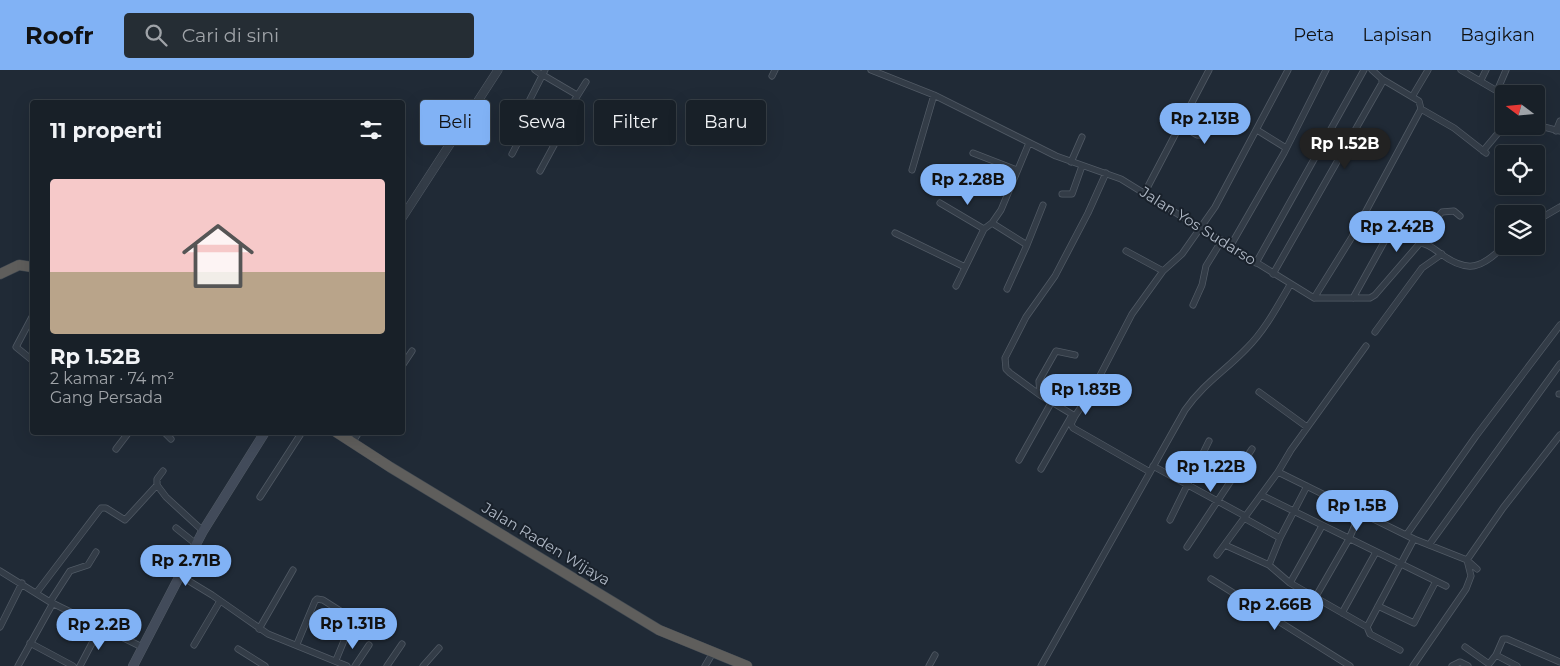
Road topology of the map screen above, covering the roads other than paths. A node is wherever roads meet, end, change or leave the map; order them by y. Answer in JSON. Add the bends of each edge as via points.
{"nodes":[{"id":1,"x":498,"y":70,"type":"edge"},
{"id":2,"x":535,"y":70,"type":"edge"},
{"id":3,"x":871,"y":70,"type":"edge"},
{"id":4,"x":1209,"y":70,"type":"edge"},
{"id":5,"x":1288,"y":70,"type":"edge"},
{"id":6,"x":1326,"y":70,"type":"edge"},
{"id":7,"x":1364,"y":70,"type":"edge"},
{"id":8,"x":1372,"y":70,"type":"edge"},
{"id":9,"x":1428,"y":70,"type":"edge"},
{"id":10,"x":1461,"y":70,"type":"edge"},
{"id":11,"x":1486,"y":70,"type":"edge"},
{"id":12,"x":1506,"y":70,"type":"edge"},
{"id":13,"x":544,"y":73,"type":"edge"},
{"id":14,"x":1382,"y":79,"type":"junction"},
{"id":15,"x":1481,"y":80,"type":"junction"},
{"id":16,"x":586,"y":82,"type":"dead end"},
{"id":17,"x":1499,"y":85,"type":"edge"},
{"id":18,"x":1495,"y":89,"type":"edge"},
{"id":19,"x":577,"y":95,"type":"junction"},
{"id":20,"x":934,"y":95,"type":"junction"},
{"id":21,"x":1412,"y":97,"type":"junction"},
{"id":22,"x":530,"y":100,"type":"edge"},
{"id":23,"x":574,"y":100,"type":"edge"},
{"id":24,"x":1421,"y":109,"type":"junction"},
{"id":25,"x":1216,"y":113,"type":"dead end"},
{"id":26,"x":1560,"y":121,"type":"edge"},
{"id":27,"x":1180,"y":125,"type":"junction"},
{"id":28,"x":1545,"y":125,"type":"edge"},
{"id":29,"x":1558,"y":131,"type":"edge"},
{"id":30,"x":1256,"y":132,"type":"junction"},
{"id":31,"x":1497,"y":135,"type":"edge"},
{"id":32,"x":1082,"y":136,"type":"dead end"},
{"id":33,"x":1029,"y":143,"type":"junction"},
{"id":34,"x":517,"y":145,"type":"edge"},
{"id":35,"x":555,"y":145,"type":"edge"},
{"id":36,"x":1285,"y":150,"type":"junction"},
{"id":37,"x":973,"y":153,"type":"dead end"},
{"id":38,"x":512,"y":154,"type":"dead end"},
{"id":39,"x":1072,"y":162,"type":"junction"},
{"id":40,"x":1082,"y":166,"type":"junction"},
{"id":41,"x":912,"y":170,"type":"dead end"},
{"id":42,"x":1017,"y":170,"type":"junction"},
{"id":43,"x":540,"y":171,"type":"dead end"},
{"id":44,"x":1106,"y":174,"type":"junction"},
{"id":45,"x":1145,"y":192,"type":"junction"},
{"id":46,"x":1062,"y":194,"type":"dead end"},
{"id":47,"x":940,"y":203,"type":"dead end"},
{"id":48,"x":1043,"y":205,"type":"dead end"},
{"id":49,"x":1560,"y":207,"type":"edge"},
{"id":50,"x":405,"y":213,"type":"edge"},
{"id":51,"x":1460,"y":216,"type":"dead end"},
{"id":52,"x":1545,"y":216,"type":"edge"},
{"id":53,"x":1398,"y":217,"type":"dead end"},
{"id":54,"x":992,"y":223,"type":"junction"},
{"id":55,"x":1199,"y":226,"type":"junction"},
{"id":56,"x":984,"y":229,"type":"junction"},
{"id":57,"x":895,"y":233,"type":"dead end"},
{"id":58,"x":1222,"y":240,"type":"junction"},
{"id":59,"x":1420,"y":243,"type":"junction"},
{"id":60,"x":1027,"y":245,"type":"junction"},
{"id":61,"x":1231,"y":245,"type":"junction"},
{"id":62,"x":1126,"y":251,"type":"dead end"},
{"id":63,"x":1442,"y":254,"type":"junction"},
{"id":64,"x":1495,"y":255,"type":"edge"},
{"id":65,"x":1256,"y":263,"type":"junction"},
{"id":66,"x":965,"y":266,"type":"junction"},
{"id":67,"x":30,"y":267,"type":"edge"},
{"id":68,"x":1164,"y":271,"type":"junction"},
{"id":69,"x":0,"y":274,"type":"edge"},
{"id":70,"x":1273,"y":274,"type":"junction"},
{"id":71,"x":1290,"y":285,"type":"junction"},
{"id":72,"x":956,"y":286,"type":"dead end"},
{"id":73,"x":1007,"y":288,"type":"dead end"},
{"id":74,"x":1314,"y":298,"type":"junction"},
{"id":75,"x":1353,"y":298,"type":"junction"},
{"id":76,"x":1193,"y":305,"type":"dead end"},
{"id":77,"x":30,"y":321,"type":"edge"},
{"id":78,"x":1560,"y":325,"type":"edge"},
{"id":79,"x":1375,"y":332,"type":"dead end"},
{"id":80,"x":1366,"y":346,"type":"dead end"},
{"id":81,"x":412,"y":351,"type":"dead end"},
{"id":82,"x":1075,"y":355,"type":"dead end"},
{"id":83,"x":30,"y":358,"type":"edge"},
{"id":84,"x":405,"y":362,"type":"edge"},
{"id":85,"x":1560,"y":364,"type":"edge"},
{"id":86,"x":1259,"y":392,"type":"dead end"},
{"id":87,"x":1040,"y":395,"type":"junction"},
{"id":88,"x":1051,"y":403,"type":"junction"},
{"id":89,"x":1074,"y":415,"type":"junction"},
{"id":90,"x":1308,"y":427,"type":"junction"},
{"id":91,"x":127,"y":435,"type":"edge"},
{"id":92,"x":167,"y":435,"type":"edge"},
{"id":93,"x":263,"y":435,"type":"edge"},
{"id":94,"x":300,"y":435,"type":"edge"},
{"id":95,"x":340,"y":435,"type":"edge"},
{"id":96,"x":358,"y":435,"type":"edge"},
{"id":97,"x":1560,"y":435,"type":"edge"},
{"id":98,"x":171,"y":439,"type":"dead end"},
{"id":99,"x":1209,"y":442,"type":"dead end"},
{"id":100,"x":352,"y":443,"type":"junction"},
{"id":101,"x":116,"y":449,"type":"dead end"},
{"id":102,"x":1252,"y":449,"type":"dead end"},
{"id":103,"x":1019,"y":460,"type":"dead end"},
{"id":104,"x":1041,"y":469,"type":"dead end"},
{"id":105,"x":1152,"y":469,"type":"junction"},
{"id":106,"x":163,"y":470,"type":"dead end"},
{"id":107,"x":1278,"y":472,"type":"junction"},
{"id":108,"x":1188,"y":484,"type":"junction"},
{"id":109,"x":157,"y":485,"type":"junction"},
{"id":110,"x":1307,"y":486,"type":"junction"},
{"id":111,"x":1261,"y":495,"type":"junction"},
{"id":112,"x":260,"y":497,"type":"dead end"},
{"id":113,"x":1219,"y":500,"type":"junction"},
{"id":114,"x":1295,"y":512,"type":"junction"},
{"id":115,"x":1361,"y":512,"type":"junction"},
{"id":116,"x":1245,"y":517,"type":"junction"},
{"id":117,"x":1170,"y":520,"type":"dead end"},
{"id":118,"x":1322,"y":526,"type":"junction"},
{"id":119,"x":176,"y":528,"type":"dead end"},
{"id":120,"x":203,"y":530,"type":"junction"},
{"id":121,"x":1407,"y":534,"type":"junction"},
{"id":122,"x":1280,"y":538,"type":"junction"},
{"id":123,"x":1349,"y":539,"type":"junction"},
{"id":124,"x":1414,"y":539,"type":"junction"},
{"id":125,"x":196,"y":544,"type":"junction"},
{"id":126,"x":1225,"y":544,"type":"junction"},
{"id":127,"x":1428,"y":544,"type":"junction"},
{"id":128,"x":1187,"y":547,"type":"dead end"},
{"id":129,"x":96,"y":552,"type":"dead end"},
{"id":130,"x":1376,"y":552,"type":"junction"},
{"id":131,"x":1217,"y":555,"type":"dead end"},
{"id":132,"x":1467,"y":560,"type":"junction"},
{"id":133,"x":1402,"y":564,"type":"junction"},
{"id":134,"x":1269,"y":565,"type":"junction"},
{"id":135,"x":1477,"y":569,"type":"dead end"},
{"id":136,"x":293,"y":570,"type":"dead end"},
{"id":137,"x":0,"y":572,"type":"edge"},
{"id":138,"x":178,"y":575,"type":"junction"},
{"id":139,"x":1211,"y":578,"type":"dead end"},
{"id":140,"x":1436,"y":581,"type":"junction"},
{"id":141,"x":22,"y":583,"type":"junction"},
{"id":142,"x":1290,"y":583,"type":"junction"},
{"id":143,"x":1446,"y":586,"type":"dead end"},
{"id":144,"x":37,"y":592,"type":"junction"},
{"id":145,"x":1315,"y":598,"type":"junction"},
{"id":146,"x":220,"y":601,"type":"junction"},
{"id":147,"x":51,"y":602,"type":"junction"},
{"id":148,"x":1378,"y":606,"type":"junction"},
{"id":149,"x":1342,"y":613,"type":"junction"},
{"id":150,"x":101,"y":626,"type":"junction"},
{"id":151,"x":0,"y":627,"type":"edge"},
{"id":152,"x":1367,"y":627,"type":"junction"},
{"id":153,"x":259,"y":629,"type":"junction"},
{"id":154,"x":30,"y":643,"type":"junction"},
{"id":155,"x":296,"y":644,"type":"junction"},
{"id":156,"x":402,"y":644,"type":"dead end"},
{"id":157,"x":194,"y":645,"type":"dead end"},
{"id":158,"x":369,"y":645,"type":"dead end"},
{"id":159,"x":142,"y":647,"type":"junction"},
{"id":160,"x":1465,"y":647,"type":"dead end"},
{"id":161,"x":439,"y":648,"type":"dead end"},
{"id":162,"x":238,"y":649,"type":"dead end"},
{"id":163,"x":1400,"y":650,"type":"dead end"},
{"id":164,"x":714,"y":651,"type":"junction"},
{"id":165,"x":935,"y":655,"type":"dead end"},
{"id":166,"x":1496,"y":655,"type":"junction"},
{"id":167,"x":336,"y":660,"type":"junction"},
{"id":168,"x":1560,"y":662,"type":"edge"},
{"id":169,"x":18,"y":666,"type":"edge"},
{"id":170,"x":73,"y":666,"type":"edge"},
{"id":171,"x":80,"y":666,"type":"edge"},
{"id":172,"x":133,"y":666,"type":"edge"},
{"id":173,"x":265,"y":666,"type":"edge"},
{"id":174,"x":347,"y":666,"type":"edge"},
{"id":175,"x":355,"y":666,"type":"edge"},
{"id":176,"x":387,"y":666,"type":"edge"},
{"id":177,"x":423,"y":666,"type":"edge"},
{"id":178,"x":705,"y":666,"type":"edge"},
{"id":179,"x":746,"y":666,"type":"edge"},
{"id":180,"x":929,"y":666,"type":"edge"},
{"id":181,"x":1041,"y":666,"type":"edge"},
{"id":182,"x":1350,"y":666,"type":"edge"},
{"id":183,"x":1413,"y":666,"type":"edge"},
{"id":184,"x":1452,"y":666,"type":"edge"},
{"id":185,"x":1468,"y":666,"type":"edge"},
{"id":186,"x":1517,"y":666,"type":"edge"}],
"edges":[{"from":1,"to":50,"type":"street"},
{"from":2,"to":13,"type":"street"},
{"from":3,"to":20,"type":"street","name":"Jalan Yos Sudarso"},
{"from":4,"to":27,"type":"street"},
{"from":5,"to":30,"type":"street"},
{"from":6,"to":36,"type":"street"},
{"from":7,"to":65,"type":"street"},
{"from":8,"to":14,"type":"street"},
{"from":9,"to":21,"type":"street"},
{"from":10,"to":15,"type":"street"},
{"from":11,"to":15,"type":"street"},
{"from":12,"to":17,"type":"street"},
{"from":13,"to":19,"type":"street"},
{"from":13,"to":22,"type":"street"},
{"from":14,"to":21,"type":"street"},
{"from":14,"to":70,"type":"street","via":[[1333,172]]},
{"from":15,"to":18,"type":"street"},
{"from":16,"to":19,"type":"street"},
{"from":19,"to":23,"type":"street"},
{"from":20,"to":33,"type":"street","name":"Jalan Yos Sudarso"},
{"from":20,"to":41,"type":"street"},
{"from":21,"to":24,"type":"street","via":[[1422,104]]},
{"from":24,"to":31,"type":"street","via":[[1454,128],[1484,152]]},
{"from":24,"to":74,"type":"street","via":[[1352,238]]},
{"from":25,"to":27,"type":"street","via":[[1202,135]]},
{"from":26,"to":29,"type":"street"},
{"from":27,"to":45,"type":"street"},
{"from":28,"to":29,"type":"street"},
{"from":30,"to":36,"type":"street"},
{"from":30,"to":55,"type":"street","via":[[1215,207]]},
{"from":32,"to":39,"type":"street"},
{"from":33,"to":39,"type":"street","name":"Jalan Yos Sudarso"},
{"from":33,"to":42,"type":"street"},
{"from":34,"to":38,"type":"street"},
{"from":35,"to":43,"type":"street"},
{"from":36,"to":61,"type":"street"},
{"from":37,"to":42,"type":"street"},
{"from":39,"to":40,"type":"street","name":"Jalan Yos Sudarso"},
{"from":40,"to":44,"type":"street","name":"Jalan Yos Sudarso"},
{"from":40,"to":46,"type":"street","via":[[1072,194]]},
{"from":42,"to":54,"type":"street","via":[[1001,210]]},
{"from":44,"to":45,"type":"street","name":"Jalan Yos Sudarso"},
{"from":44,"to":87,"type":"street","via":[[1055,276],[1029,313],[1004,358],[1010,373]]},
{"from":45,"to":55,"type":"street","name":"Jalan Yos Sudarso"},
{"from":47,"to":56,"type":"street"},
{"from":48,"to":60,"type":"street"},
{"from":49,"to":52,"type":"street"},
{"from":51,"to":59,"type":"street","name":"Jalan Yos Sudarso","via":[[1454,211],[1442,212],[1421,235]]},
{"from":53,"to":75,"type":"street"},
{"from":54,"to":56,"type":"street"},
{"from":54,"to":60,"type":"street"},
{"from":55,"to":58,"type":"street","name":"Jalan Yos Sudarso"},
{"from":55,"to":68,"type":"street","via":[[1182,254]]},
{"from":56,"to":66,"type":"street"},
{"from":57,"to":66,"type":"street"},
{"from":58,"to":61,"type":"street","name":"Jalan Yos Sudarso"},
{"from":58,"to":76,"type":"street","via":[[1206,266]]},
{"from":59,"to":63,"type":"street"},
{"from":59,"to":75,"type":"street","name":"Jalan Yos Sudarso","via":[[1375,295]]},
{"from":60,"to":73,"type":"street"},
{"from":61,"to":65,"type":"street","name":"Jalan Yos Sudarso"},
{"from":62,"to":68,"type":"street"},
{"from":63,"to":64,"type":"street","via":[[1457,263],[1478,266]]},
{"from":63,"to":79,"type":"street","via":[[1422,268]]},
{"from":65,"to":70,"type":"street","name":"Jalan Yos Sudarso"},
{"from":66,"to":72,"type":"street"},
{"from":67,"to":69,"type":"highway","via":[[19,265]]},
{"from":68,"to":89,"type":"street","via":[[1132,314],[1093,389]]},
{"from":70,"to":71,"type":"street","name":"Jalan Yos Sudarso"},
{"from":71,"to":74,"type":"street","name":"Jalan Yos Sudarso"},
{"from":71,"to":105,"type":"street","via":[[1263,330],[1197,393],[1184,410]]},
{"from":74,"to":75,"type":"street","name":"Jalan Yos Sudarso"},
{"from":77,"to":83,"type":"street","via":[[16,347]]},
{"from":78,"to":121,"type":"street"},
{"from":80,"to":90,"type":"street"},
{"from":81,"to":84,"type":"street"},
{"from":82,"to":87,"type":"street","via":[[1056,351],[1039,382]]},
{"from":85,"to":127,"type":"street"},
{"from":86,"to":90,"type":"street"},
{"from":87,"to":88,"type":"street"},
{"from":88,"to":89,"type":"street"},
{"from":88,"to":103,"type":"street"},
{"from":89,"to":104,"type":"street"},
{"from":89,"to":105,"type":"street","via":[[1073,428]]},
{"from":90,"to":107,"type":"street"},
{"from":91,"to":101,"type":"street"},
{"from":92,"to":98,"type":"street"},
{"from":93,"to":120,"type":"main road"},
{"from":94,"to":112,"type":"street"},
{"from":95,"to":100,"type":"highway","name":"Jalan Raden Wijaya"},
{"from":96,"to":100,"type":"street"},
{"from":97,"to":132,"type":"street","via":[[1502,508]]},
{"from":99,"to":108,"type":"street"},
{"from":100,"to":164,"type":"highway","name":"Jalan Raden Wijaya","via":[[659,630]]},
{"from":102,"to":113,"type":"street"},
{"from":105,"to":108,"type":"street"},
{"from":105,"to":181,"type":"street"},
{"from":106,"to":109,"type":"street"},
{"from":107,"to":110,"type":"street"},
{"from":107,"to":111,"type":"street"},
{"from":108,"to":113,"type":"street"},
{"from":108,"to":117,"type":"street"},
{"from":109,"to":120,"type":"street"},
{"from":109,"to":144,"type":"street","via":[[125,520],[101,508]]},
{"from":110,"to":114,"type":"street"},
{"from":110,"to":115,"type":"street"},
{"from":111,"to":114,"type":"street"},
{"from":111,"to":116,"type":"street"},
{"from":113,"to":116,"type":"street"},
{"from":113,"to":128,"type":"street"},
{"from":114,"to":118,"type":"street"},
{"from":114,"to":122,"type":"street"},
{"from":115,"to":121,"type":"street"},
{"from":115,"to":123,"type":"street"},
{"from":116,"to":122,"type":"street"},
{"from":116,"to":126,"type":"street"},
{"from":118,"to":123,"type":"street"},
{"from":118,"to":142,"type":"street"},
{"from":119,"to":125,"type":"street"},
{"from":120,"to":125,"type":"main road"},
{"from":121,"to":124,"type":"street"},
{"from":122,"to":134,"type":"street"},
{"from":123,"to":130,"type":"street"},
{"from":123,"to":145,"type":"street"},
{"from":124,"to":127,"type":"street"},
{"from":124,"to":133,"type":"street"},
{"from":125,"to":138,"type":"main road"},
{"from":126,"to":131,"type":"street"},
{"from":126,"to":134,"type":"street"},
{"from":127,"to":132,"type":"street"},
{"from":129,"to":147,"type":"street","via":[[88,565],[70,572]]},
{"from":130,"to":133,"type":"street"},
{"from":130,"to":149,"type":"street"},
{"from":132,"to":135,"type":"street"},
{"from":132,"to":183,"type":"street","via":[[1471,576],[1466,589]]},
{"from":133,"to":140,"type":"street"},
{"from":133,"to":148,"type":"street"},
{"from":134,"to":142,"type":"street"},
{"from":136,"to":153,"type":"street"},
{"from":137,"to":141,"type":"street"},
{"from":138,"to":146,"type":"street"},
{"from":138,"to":159,"type":"main road"},
{"from":139,"to":182,"type":"street"},
{"from":140,"to":143,"type":"street"},
{"from":140,"to":148,"type":"street","via":[[1414,623]]},
{"from":141,"to":144,"type":"street"},
{"from":141,"to":151,"type":"street"},
{"from":142,"to":145,"type":"street"},
{"from":144,"to":147,"type":"street"},
{"from":145,"to":149,"type":"street"},
{"from":146,"to":153,"type":"street"},
{"from":146,"to":157,"type":"street"},
{"from":147,"to":150,"type":"street"},
{"from":147,"to":154,"type":"street"},
{"from":148,"to":152,"type":"street"},
{"from":149,"to":152,"type":"street"},
{"from":150,"to":159,"type":"street"},
{"from":150,"to":171,"type":"street"},
{"from":152,"to":163,"type":"street","via":[[1370,634]]},
{"from":153,"to":155,"type":"street"},
{"from":154,"to":169,"type":"street"},
{"from":154,"to":170,"type":"street"},
{"from":155,"to":167,"type":"street"},
{"from":155,"to":167,"type":"street","via":[[315,601],[323,600],[353,619]]},
{"from":156,"to":176,"type":"street"},
{"from":158,"to":175,"type":"street"},
{"from":159,"to":172,"type":"main road"},
{"from":160,"to":166,"type":"street","via":[[1486,663]]},
{"from":161,"to":177,"type":"street"},
{"from":162,"to":173,"type":"street"},
{"from":164,"to":178,"type":"street"},
{"from":164,"to":179,"type":"highway","name":"Jalan Raden Wijaya"},
{"from":165,"to":180,"type":"street"},
{"from":166,"to":168,"type":"street","via":[[1501,642],[1507,638]]},
{"from":166,"to":186,"type":"street"},
{"from":167,"to":174,"type":"street"},
{"from":184,"to":185,"type":"street","via":[[1459,662]]}]}
